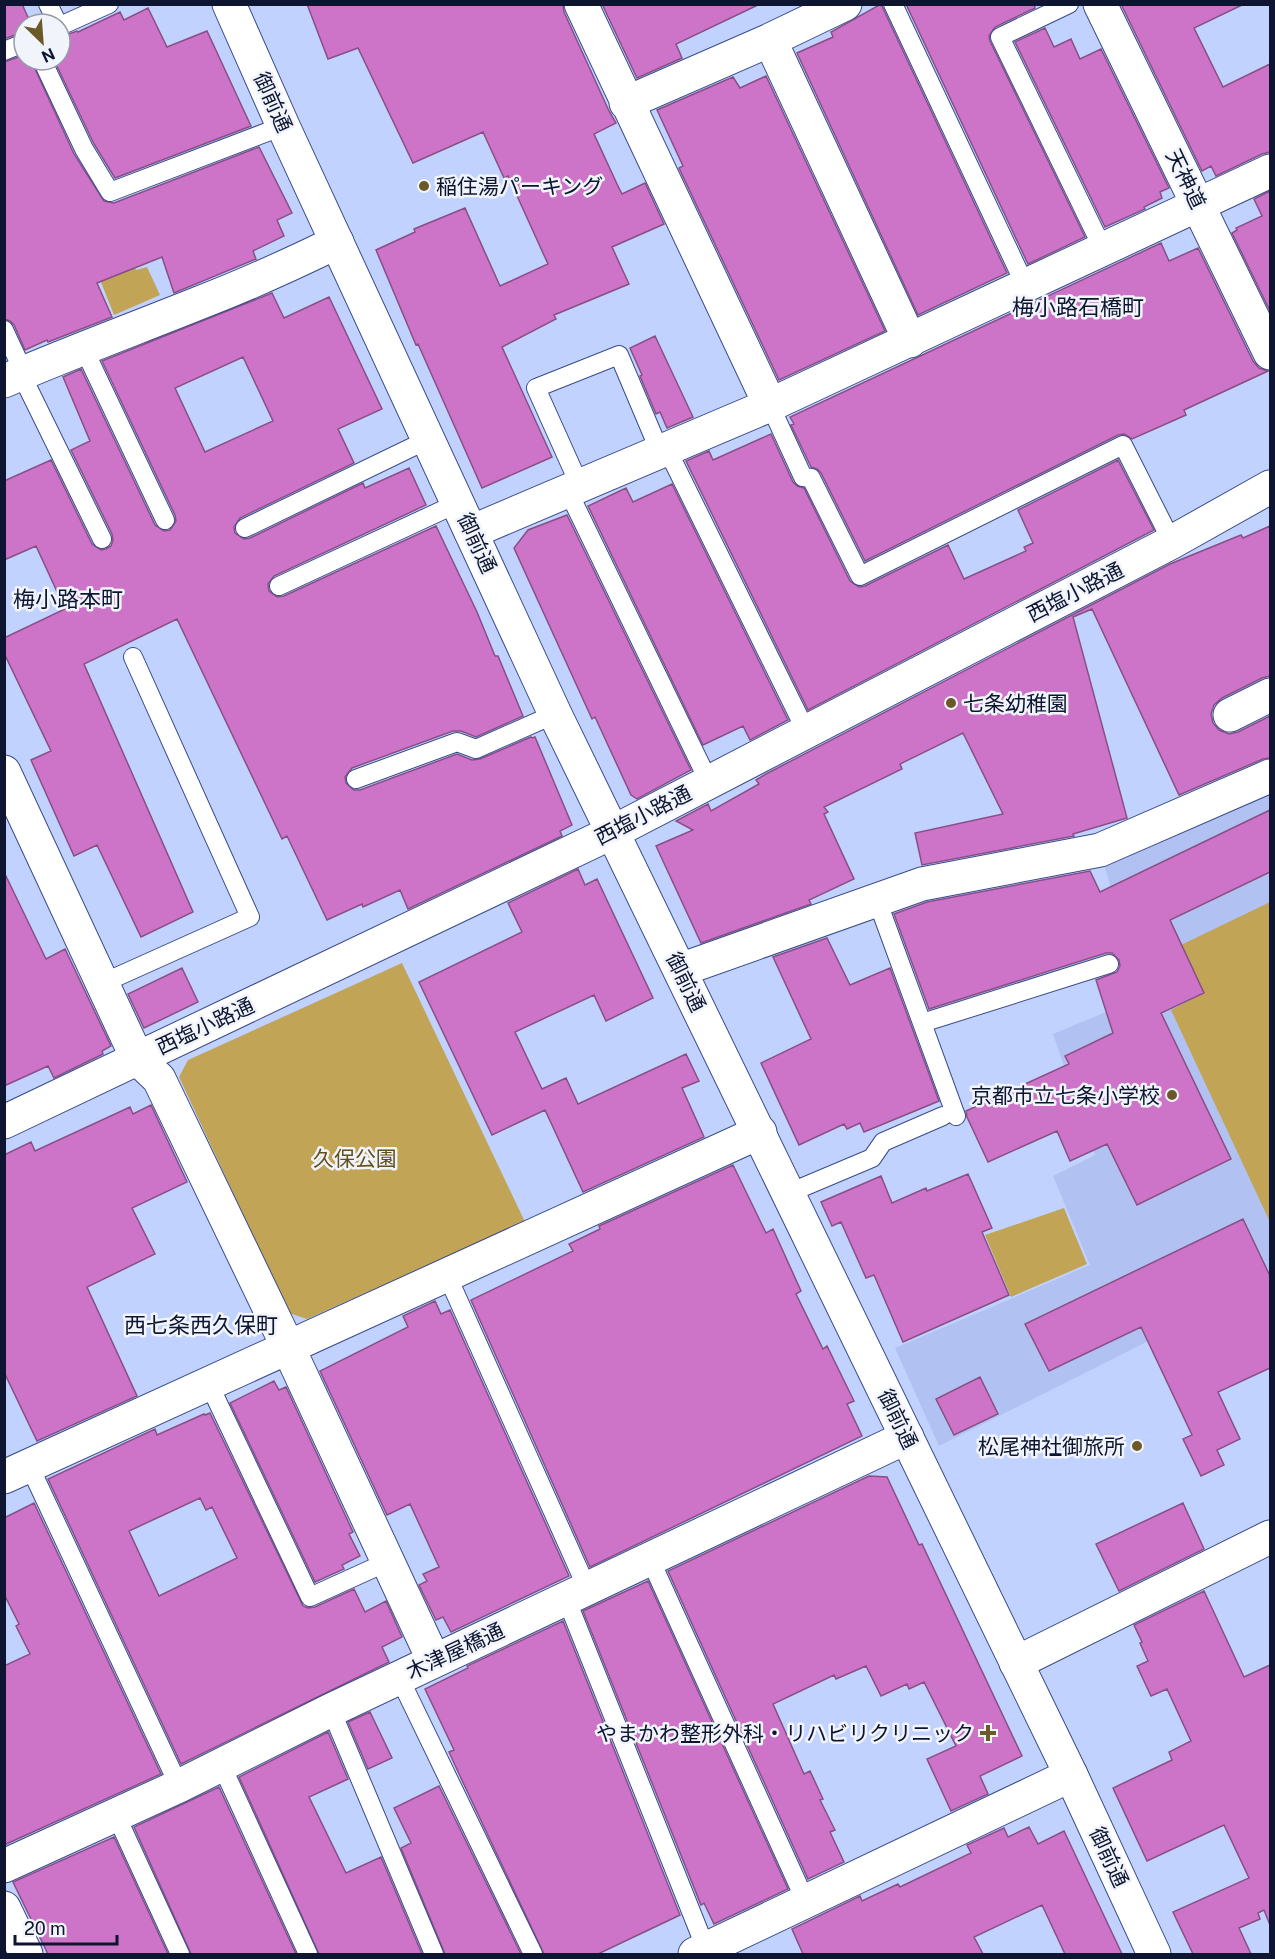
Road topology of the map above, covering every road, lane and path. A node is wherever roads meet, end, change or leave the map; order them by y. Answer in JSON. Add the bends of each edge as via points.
{"nodes":[{"id":1,"x":109,"y":4,"type":"edge"},
{"id":2,"x":229,"y":4,"type":"edge"},
{"id":3,"x":581,"y":4,"type":"edge"},
{"id":4,"x":845,"y":4,"type":"edge"},
{"id":5,"x":893,"y":4,"type":"edge"},
{"id":6,"x":1069,"y":4,"type":"edge"},
{"id":7,"x":1100,"y":4,"type":"edge"},
{"id":8,"x":72,"y":20,"type":"edge"},
{"id":9,"x":770,"y":40,"type":"junction"},
{"id":10,"x":48,"y":72,"type":"edge"},
{"id":11,"x":626,"y":103,"type":"junction"},
{"id":12,"x":283,"y":126,"type":"junction"},
{"id":13,"x":1270,"y":171,"type":"edge"},
{"id":14,"x":1200,"y":206,"type":"junction"},
{"id":15,"x":337,"y":243,"type":"junction"},
{"id":16,"x":1104,"y":250,"type":"junction"},
{"id":17,"x":1026,"y":287,"type":"junction"},
{"id":18,"x":4,"y":330,"type":"edge"},
{"id":19,"x":910,"y":341,"type":"junction"},
{"id":20,"x":84,"y":349,"type":"junction"},
{"id":21,"x":1270,"y":353,"type":"edge"},
{"id":22,"x":14,"y":377,"type":"edge"},
{"id":23,"x":770,"y":405,"type":"junction"},
{"id":24,"x":429,"y":439,"type":"junction"},
{"id":25,"x":663,"y":451,"type":"junction"},
{"id":26,"x":1270,"y":487,"type":"edge"},
{"id":27,"x":574,"y":488,"type":"junction"},
{"id":28,"x":465,"y":517,"type":"junction"},
{"id":29,"x":165,"y":519,"type":"dead end"},
{"id":30,"x":245,"y":528,"type":"dead end"},
{"id":31,"x":102,"y":540,"type":"dead end"},
{"id":32,"x":1172,"y":542,"type":"junction"},
{"id":33,"x":279,"y":586,"type":"dead end"},
{"id":34,"x":133,"y":657,"type":"dead end"},
{"id":35,"x":1270,"y":695,"type":"edge"},
{"id":36,"x":555,"y":714,"type":"junction"},
{"id":37,"x":1230,"y":715,"type":"dead end"},
{"id":38,"x":806,"y":731,"type":"junction"},
{"id":39,"x":4,"y":772,"type":"edge"},
{"id":40,"x":1270,"y":776,"type":"edge"},
{"id":41,"x":356,"y":779,"type":"dead end"},
{"id":42,"x":710,"y":782,"type":"junction"},
{"id":43,"x":613,"y":832,"type":"junction"},
{"id":44,"x":877,"y":900,"type":"junction"},
{"id":45,"x":1109,"y":964,"type":"dead end"},
{"id":46,"x":680,"y":970,"type":"junction"},
{"id":47,"x":103,"y":983,"type":"junction"},
{"id":48,"x":922,"y":1023,"type":"junction"},
{"id":49,"x":137,"y":1058,"type":"junction"},
{"id":50,"x":4,"y":1122,"type":"edge"},
{"id":51,"x":760,"y":1132,"type":"junction"},
{"id":52,"x":789,"y":1193,"type":"junction"},
{"id":53,"x":447,"y":1275,"type":"junction"},
{"id":54,"x":288,"y":1347,"type":"junction"},
{"id":55,"x":209,"y":1384,"type":"junction"},
{"id":56,"x":907,"y":1437,"type":"junction"},
{"id":57,"x":17,"y":1471,"type":"edge"},
{"id":58,"x":1270,"y":1537,"type":"edge"},
{"id":59,"x":650,"y":1559,"type":"junction"},
{"id":60,"x":387,"y":1562,"type":"junction"},
{"id":61,"x":576,"y":1593,"type":"junction"},
{"id":62,"x":434,"y":1661,"type":"junction"},
{"id":63,"x":1016,"y":1663,"type":"junction"},
{"id":64,"x":399,"y":1677,"type":"junction"},
{"id":65,"x":331,"y":1710,"type":"junction"},
{"id":66,"x":221,"y":1764,"type":"junction"},
{"id":67,"x":1071,"y":1775,"type":"junction"},
{"id":68,"x":179,"y":1786,"type":"junction"},
{"id":69,"x":116,"y":1815,"type":"junction"},
{"id":70,"x":4,"y":1866,"type":"edge"},
{"id":71,"x":806,"y":1902,"type":"junction"},
{"id":72,"x":4,"y":1908,"type":"edge"},
{"id":73,"x":701,"y":1952,"type":"edge"},
{"id":74,"x":26,"y":1954,"type":"edge"},
{"id":75,"x":180,"y":1954,"type":"edge"},
{"id":76,"x":308,"y":1954,"type":"edge"},
{"id":77,"x":434,"y":1954,"type":"edge"},
{"id":78,"x":533,"y":1954,"type":"edge"},
{"id":79,"x":1154,"y":1954,"type":"edge"}],
"edges":[{"from":1,"to":8,"type":"lane"},
{"from":2,"to":12,"type":"street","name":"御前通"},
{"from":3,"to":11,"type":"street"},
{"from":4,"to":9,"type":"street"},
{"from":5,"to":17,"type":"lane"},
{"from":6,"to":16,"type":"lane","via":[[1000,37]]},
{"from":7,"to":14,"type":"street","name":"天神道"},
{"from":9,"to":11,"type":"street"},
{"from":9,"to":19,"type":"street"},
{"from":10,"to":12,"type":"lane","via":[[84,149],[110,192]]},
{"from":11,"to":23,"type":"street"},
{"from":12,"to":15,"type":"street","name":"御前通"},
{"from":13,"to":14,"type":"street"},
{"from":14,"to":16,"type":"street"},
{"from":14,"to":21,"type":"street","name":"天神道"},
{"from":15,"to":20,"type":"street"},
{"from":15,"to":24,"type":"street","name":"御前通"},
{"from":16,"to":17,"type":"street"},
{"from":17,"to":19,"type":"street"},
{"from":18,"to":22,"type":"lane"},
{"from":19,"to":23,"type":"street"},
{"from":20,"to":22,"type":"street"},
{"from":20,"to":29,"type":"lane"},
{"from":22,"to":31,"type":"lane","via":[[26,384]]},
{"from":23,"to":25,"type":"street"},
{"from":23,"to":32,"type":"lane","via":[[803,477],[811,478],[860,576],[1123,446]]},
{"from":24,"to":28,"type":"street","name":"御前通"},
{"from":24,"to":30,"type":"lane"},
{"from":25,"to":27,"type":"street"},
{"from":25,"to":27,"type":"lane","via":[[619,355],[536,388]]},
{"from":25,"to":38,"type":"lane"},
{"from":26,"to":32,"type":"street","name":"西塩小路通"},
{"from":27,"to":28,"type":"street"},
{"from":27,"to":42,"type":"lane"},
{"from":28,"to":33,"type":"lane"},
{"from":28,"to":36,"type":"street","name":"御前通"},
{"from":32,"to":38,"type":"street","name":"西塩小路通"},
{"from":34,"to":47,"type":"lane","via":[[250,916]]},
{"from":35,"to":37,"type":"street"},
{"from":36,"to":41,"type":"lane","via":[[476,749],[457,742]]},
{"from":36,"to":43,"type":"street","name":"御前通"},
{"from":38,"to":42,"type":"street","name":"西塩小路通"},
{"from":39,"to":47,"type":"street"},
{"from":40,"to":44,"type":"street","via":[[1100,850],[922,884]]},
{"from":42,"to":43,"type":"street","name":"西塩小路通"},
{"from":43,"to":46,"type":"street","name":"御前通"},
{"from":43,"to":49,"type":"street","name":"西塩小路通"},
{"from":44,"to":46,"type":"street"},
{"from":44,"to":48,"type":"lane"},
{"from":45,"to":48,"type":"lane"},
{"from":46,"to":51,"type":"street","name":"御前通"},
{"from":47,"to":49,"type":"street"},
{"from":48,"to":52,"type":"lane","via":[[950,1116],[883,1142],[872,1158]]},
{"from":49,"to":50,"type":"street","name":"西塩小路通"},
{"from":49,"to":54,"type":"street","via":[[159,1079]]},
{"from":51,"to":52,"type":"street","name":"御前通"},
{"from":51,"to":53,"type":"street"},
{"from":52,"to":56,"type":"street","name":"御前通"},
{"from":53,"to":54,"type":"street"},
{"from":53,"to":61,"type":"lane"},
{"from":54,"to":55,"type":"street"},
{"from":54,"to":60,"type":"street"},
{"from":55,"to":57,"type":"street"},
{"from":55,"to":60,"type":"lane","via":[[310,1597]]},
{"from":56,"to":59,"type":"street","name":"木津屋橋通"},
{"from":56,"to":63,"type":"street","name":"御前通"},
{"from":57,"to":68,"type":"lane"},
{"from":58,"to":63,"type":"street"},
{"from":59,"to":61,"type":"street","name":"木津屋橋通"},
{"from":59,"to":71,"type":"lane"},
{"from":60,"to":62,"type":"street"},
{"from":61,"to":62,"type":"street","name":"木津屋橋通"},
{"from":61,"to":73,"type":"lane"},
{"from":62,"to":64,"type":"street","name":"木津屋橋通"},
{"from":63,"to":67,"type":"street","name":"御前通"},
{"from":64,"to":65,"type":"street","name":"木津屋橋通"},
{"from":64,"to":78,"type":"lane"},
{"from":65,"to":66,"type":"street","name":"木津屋橋通"},
{"from":65,"to":77,"type":"lane"},
{"from":66,"to":68,"type":"street","name":"木津屋橋通"},
{"from":66,"to":76,"type":"lane"},
{"from":67,"to":71,"type":"street"},
{"from":67,"to":79,"type":"street","name":"御前通"},
{"from":68,"to":69,"type":"street","name":"木津屋橋通"},
{"from":69,"to":70,"type":"street","name":"木津屋橋通"},
{"from":69,"to":75,"type":"lane"},
{"from":71,"to":73,"type":"street"},
{"from":72,"to":74,"type":"street"}]}
